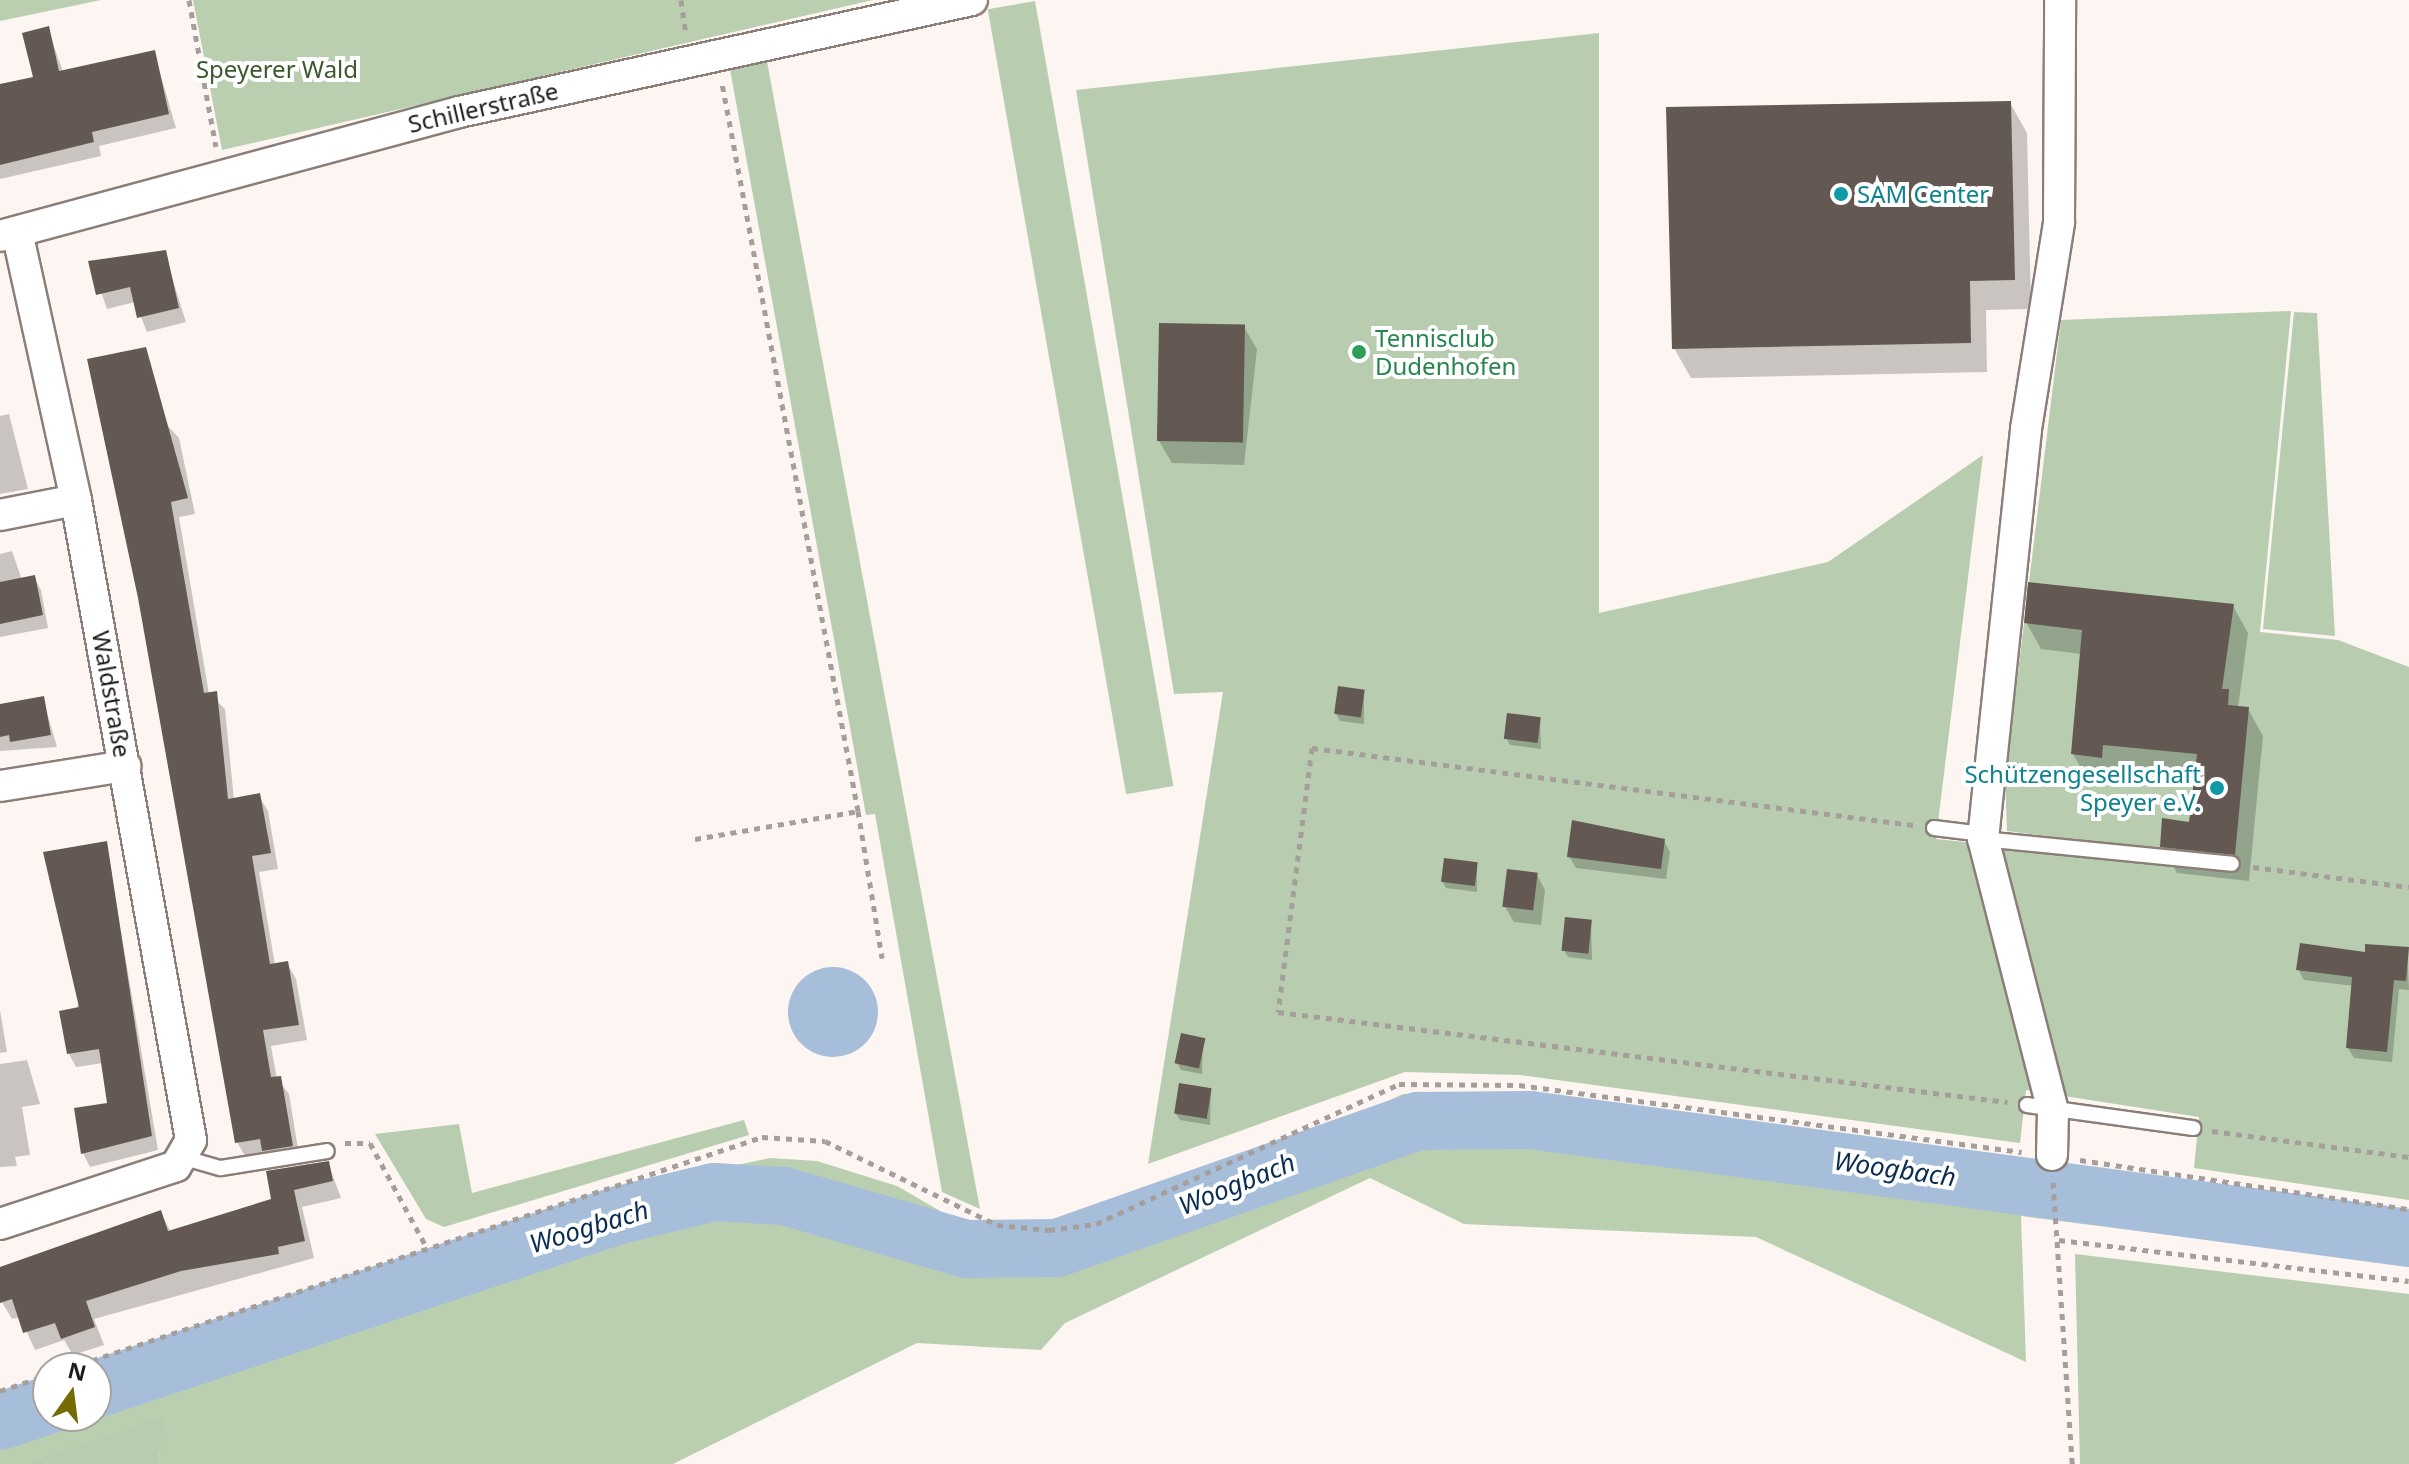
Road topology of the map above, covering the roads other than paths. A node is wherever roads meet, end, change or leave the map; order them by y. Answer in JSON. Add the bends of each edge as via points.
{"nodes":[{"id":1,"x":972,"y":0,"type":"edge"},
{"id":2,"x":2060,"y":0,"type":"edge"},
{"id":3,"x":9,"y":234,"type":"edge"},
{"id":4,"x":76,"y":500,"type":"junction"},
{"id":5,"x":0,"y":515,"type":"edge"},
{"id":6,"x":125,"y":766,"type":"junction"},
{"id":7,"x":0,"y":786,"type":"edge"},
{"id":8,"x":1934,"y":828,"type":"road end"},
{"id":9,"x":1983,"y":836,"type":"junction"},
{"id":10,"x":2232,"y":864,"type":"road end"},
{"id":11,"x":2040,"y":1108,"type":"junction"},
{"id":12,"x":2193,"y":1128,"type":"road end"},
{"id":13,"x":327,"y":1151,"type":"road end"},
{"id":14,"x":185,"y":1158,"type":"junction"},
{"id":15,"x":2052,"y":1161,"type":"road end"},
{"id":16,"x":0,"y":1224,"type":"edge"}],
"edges":[{"from":1,"to":3,"type":"street","name":"Schillerstraße","via":[[220,172]]},
{"from":2,"to":9,"type":"street","via":[[2059,222],[2026,429]]},
{"from":3,"to":4,"type":"street","name":"Waldstraße"},
{"from":4,"to":5,"type":"street"},
{"from":4,"to":6,"type":"street","name":"Waldstraße"},
{"from":6,"to":7,"type":"street"},
{"from":6,"to":14,"type":"street","name":"Waldstraße","via":[[190,1117]]},
{"from":8,"to":9,"type":"lane"},
{"from":9,"to":10,"type":"lane"},
{"from":9,"to":11,"type":"street"},
{"from":11,"to":12,"type":"lane"},
{"from":11,"to":15,"type":"street"},
{"from":13,"to":14,"type":"lane","via":[[221,1168]]},
{"from":14,"to":16,"type":"street","via":[[142,1180]]}]}
